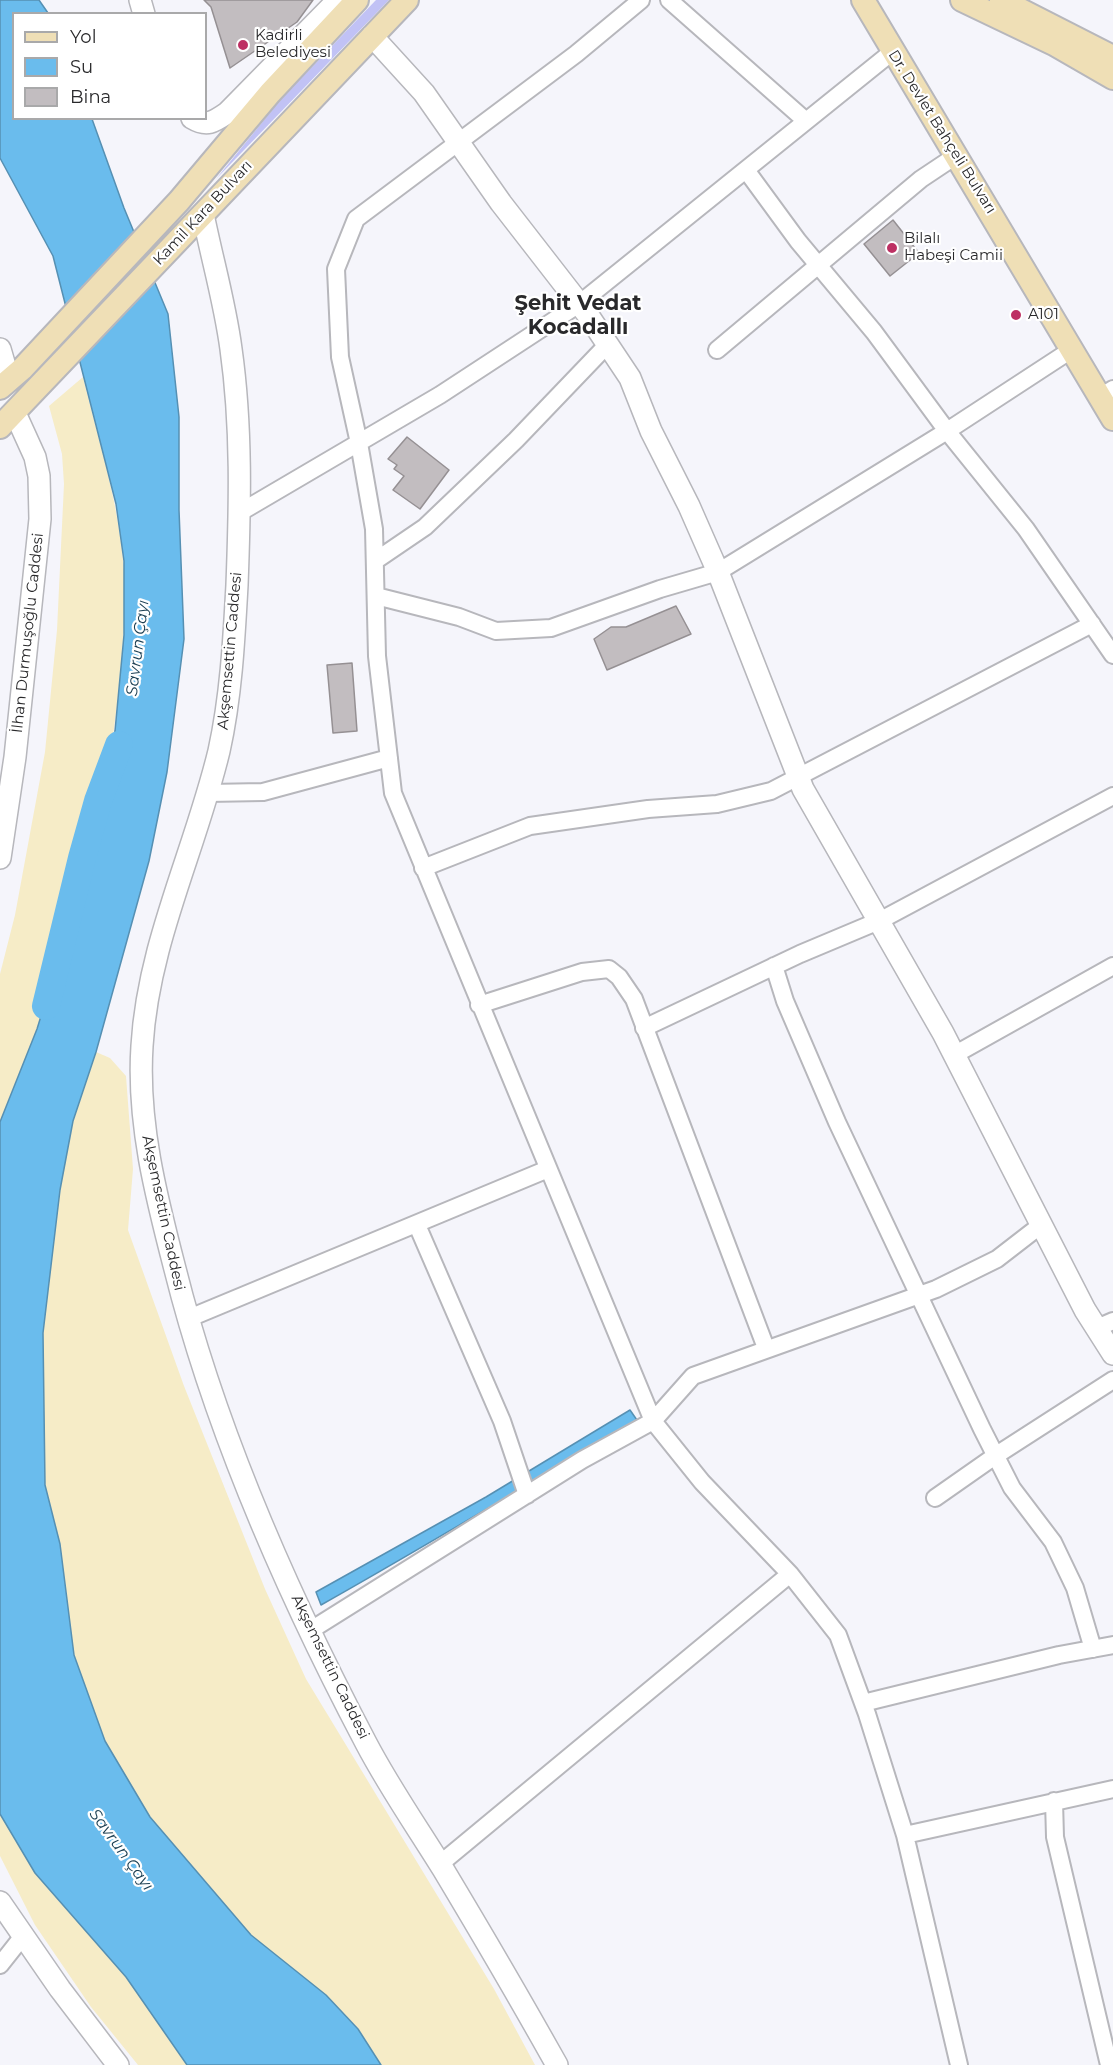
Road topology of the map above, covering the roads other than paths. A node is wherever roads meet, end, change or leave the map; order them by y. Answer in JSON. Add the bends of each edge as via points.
{"nodes":[{"id":1,"x":338,"y":0,"type":"edge"},
{"id":2,"x":357,"y":0,"type":"edge"},
{"id":3,"x":407,"y":0,"type":"edge"},
{"id":4,"x":641,"y":0,"type":"edge"},
{"id":5,"x":669,"y":0,"type":"edge"},
{"id":6,"x":863,"y":0,"type":"edge"},
{"id":7,"x":1001,"y":0,"type":"edge"},
{"id":8,"x":966,"y":1,"type":"edge"},
{"id":9,"x":372,"y":36,"type":"junction"},
{"id":10,"x":892,"y":52,"type":"junction"},
{"id":11,"x":1113,"y":57,"type":"edge"},
{"id":12,"x":1113,"y":78,"type":"edge"},
{"id":13,"x":195,"y":120,"type":"edge"},
{"id":14,"x":806,"y":121,"type":"junction"},
{"id":15,"x":458,"y":142,"type":"junction"},
{"id":16,"x":957,"y":155,"type":"junction"},
{"id":17,"x":746,"y":170,"type":"junction"},
{"id":18,"x":197,"y":220,"type":"junction"},
{"id":19,"x":819,"y":266,"type":"junction"},
{"id":20,"x":579,"y":304,"type":"junction"},
{"id":21,"x":608,"y":344,"type":"junction"},
{"id":22,"x":0,"y":349,"type":"edge"},
{"id":23,"x":717,"y":350,"type":"dead end"},
{"id":24,"x":1071,"y":350,"type":"junction"},
{"id":25,"x":10,"y":379,"type":"edge"},
{"id":26,"x":1107,"y":393,"type":"edge"},
{"id":27,"x":15,"y":413,"type":"edge"},
{"id":28,"x":1113,"y":419,"type":"edge"},
{"id":29,"x":947,"y":430,"type":"junction"},
{"id":30,"x":359,"y":443,"type":"junction"},
{"id":31,"x":239,"y":513,"type":"junction"},
{"id":32,"x":375,"y":561,"type":"junction"},
{"id":33,"x":718,"y":572,"type":"junction"},
{"id":34,"x":375,"y":596,"type":"junction"},
{"id":35,"x":1092,"y":624,"type":"junction"},
{"id":36,"x":1113,"y":655,"type":"edge"},
{"id":37,"x":389,"y":758,"type":"junction"},
{"id":38,"x":798,"y":776,"type":"junction"},
{"id":39,"x":208,"y":793,"type":"junction"},
{"id":40,"x":1113,"y":796,"type":"edge"},
{"id":41,"x":0,"y":858,"type":"edge"},
{"id":42,"x":423,"y":868,"type":"junction"},
{"id":43,"x":880,"y":920,"type":"junction"},
{"id":44,"x":774,"y":966,"type":"junction"},
{"id":45,"x":1113,"y":966,"type":"edge"},
{"id":46,"x":479,"y":1005,"type":"junction"},
{"id":47,"x":644,"y":1028,"type":"junction"},
{"id":48,"x":954,"y":1054,"type":"junction"},
{"id":49,"x":548,"y":1169,"type":"junction"},
{"id":50,"x":417,"y":1225,"type":"junction"},
{"id":51,"x":1041,"y":1225,"type":"junction"},
{"id":52,"x":919,"y":1295,"type":"junction"},
{"id":53,"x":187,"y":1319,"type":"junction"},
{"id":54,"x":1105,"y":1324,"type":"edge"},
{"id":55,"x":766,"y":1348,"type":"junction"},
{"id":56,"x":1113,"y":1354,"type":"edge"},
{"id":57,"x":1113,"y":1380,"type":"edge"},
{"id":58,"x":653,"y":1421,"type":"junction"},
{"id":59,"x":995,"y":1456,"type":"junction"},
{"id":60,"x":527,"y":1494,"type":"junction"},
{"id":61,"x":935,"y":1498,"type":"dead end"},
{"id":62,"x":790,"y":1574,"type":"junction"},
{"id":63,"x":311,"y":1630,"type":"junction"},
{"id":64,"x":1113,"y":1645,"type":"edge"},
{"id":65,"x":1093,"y":1649,"type":"junction"},
{"id":66,"x":863,"y":1703,"type":"junction"},
{"id":67,"x":1113,"y":1789,"type":"edge"},
{"id":68,"x":1054,"y":1801,"type":"junction"},
{"id":69,"x":905,"y":1835,"type":"junction"},
{"id":70,"x":440,"y":1864,"type":"junction"},
{"id":71,"x":0,"y":1902,"type":"edge"},
{"id":72,"x":23,"y":1936,"type":"junction"},
{"id":73,"x":0,"y":1965,"type":"edge"},
{"id":74,"x":118,"y":2065,"type":"edge"},
{"id":75,"x":557,"y":2065,"type":"edge"},
{"id":76,"x":959,"y":2065,"type":"edge"},
{"id":77,"x":1109,"y":2065,"type":"edge"}],
"edges":[{"from":1,"to":13,"type":"street","via":[[227,113],[213,123]]},
{"from":2,"to":25,"type":"main road","name":"Kamil Kara Bulvarı","via":[[270,93],[179,201]]},
{"from":3,"to":9,"type":"main road","name":"Kamil Kara Bulvarı"},
{"from":4,"to":15,"type":"street"},
{"from":5,"to":14,"type":"street"},
{"from":6,"to":10,"type":"main road","name":"Dr. Devlet Bahçeli Bulvarı"},
{"from":7,"to":11,"type":"main road"},
{"from":8,"to":12,"type":"main road"},
{"from":9,"to":15,"type":"street","via":[[424,93]]},
{"from":9,"to":18,"type":"main road","name":"Kamil Kara Bulvarı"},
{"from":10,"to":14,"type":"street"},
{"from":10,"to":16,"type":"main road","name":"Dr. Devlet Bahçeli Bulvarı"},
{"from":14,"to":17,"type":"street"},
{"from":15,"to":20,"type":"street"},
{"from":15,"to":30,"type":"street","via":[[356,219],[336,269],[340,357]]},
{"from":16,"to":19,"type":"street","via":[[921,179]]},
{"from":16,"to":24,"type":"main road","name":"Dr. Devlet Bahçeli Bulvarı"},
{"from":17,"to":19,"type":"street"},
{"from":17,"to":20,"type":"street"},
{"from":18,"to":27,"type":"main road","name":"Kamil Kara Bulvarı"},
{"from":18,"to":31,"type":"street","name":"Akşemsettin Caddesi","via":[[220,282],[232,351],[240,445]]},
{"from":19,"to":23,"type":"street"},
{"from":19,"to":29,"type":"street"},
{"from":20,"to":21,"type":"street"},
{"from":20,"to":30,"type":"street"},
{"from":21,"to":32,"type":"street","via":[[516,440],[425,526]]},
{"from":21,"to":33,"type":"street","via":[[630,378]]},
{"from":22,"to":25,"type":"street"},
{"from":24,"to":26,"type":"main road","name":"Dr. Devlet Bahçeli Bulvarı"},
{"from":24,"to":29,"type":"street"},
{"from":26,"to":28,"type":"main road","name":"Dr. Devlet Bahçeli Bulvarı"},
{"from":27,"to":41,"type":"street","name":"İlhan Durmuşoğlu Caddesi","via":[[35,456],[40,519],[15,757]]},
{"from":29,"to":33,"type":"street"},
{"from":29,"to":35,"type":"street","via":[[1026,529]]},
{"from":30,"to":31,"type":"street"},
{"from":30,"to":32,"type":"street","via":[[374,529]]},
{"from":31,"to":39,"type":"street","name":"Akşemsettin Caddesi","via":[[230,684]]},
{"from":32,"to":34,"type":"street"},
{"from":33,"to":34,"type":"street","via":[[551,628],[496,631],[459,617]]},
{"from":33,"to":38,"type":"street"},
{"from":34,"to":37,"type":"street","via":[[377,656]]},
{"from":35,"to":36,"type":"street"},
{"from":35,"to":38,"type":"street"},
{"from":37,"to":39,"type":"street","via":[[263,792]]},
{"from":37,"to":42,"type":"street","via":[[393,793]]},
{"from":38,"to":42,"type":"street","via":[[771,791],[717,804],[648,809],[530,826]]},
{"from":38,"to":43,"type":"street"},
{"from":39,"to":53,"type":"street","name":"Akşemsettin Caddesi","via":[[156,957],[142,1046],[146,1144]]},
{"from":40,"to":43,"type":"street"},
{"from":42,"to":46,"type":"street"},
{"from":43,"to":44,"type":"street"},
{"from":43,"to":48,"type":"street"},
{"from":44,"to":47,"type":"street"},
{"from":44,"to":52,"type":"street","via":[[837,1122]]},
{"from":45,"to":48,"type":"street"},
{"from":46,"to":47,"type":"street","via":[[582,972],[609,969],[634,999]]},
{"from":46,"to":49,"type":"street"},
{"from":47,"to":55,"type":"street"},
{"from":48,"to":51,"type":"street"},
{"from":49,"to":50,"type":"street"},
{"from":49,"to":58,"type":"street"},
{"from":50,"to":53,"type":"street"},
{"from":50,"to":60,"type":"street","via":[[502,1421]]},
{"from":51,"to":52,"type":"street","via":[[997,1259]]},
{"from":51,"to":54,"type":"street"},
{"from":52,"to":55,"type":"street"},
{"from":52,"to":59,"type":"street"},
{"from":53,"to":63,"type":"street","name":"Akşemsettin Caddesi","via":[[230,1442]]},
{"from":54,"to":56,"type":"street"},
{"from":55,"to":58,"type":"street","via":[[693,1376]]},
{"from":57,"to":59,"type":"street"},
{"from":58,"to":60,"type":"street"},
{"from":58,"to":62,"type":"street","via":[[702,1482]]},
{"from":59,"to":61,"type":"street"},
{"from":59,"to":65,"type":"street","via":[[1012,1488],[1053,1542],[1075,1588]]},
{"from":60,"to":63,"type":"street"},
{"from":62,"to":66,"type":"street","via":[[838,1635]]},
{"from":62,"to":70,"type":"street"},
{"from":63,"to":70,"type":"street","name":"Akşemsettin Caddesi","via":[[367,1744]]},
{"from":64,"to":65,"type":"street"},
{"from":65,"to":66,"type":"street"},
{"from":66,"to":69,"type":"street"},
{"from":67,"to":68,"type":"street"},
{"from":68,"to":69,"type":"street"},
{"from":68,"to":77,"type":"street","via":[[1055,1837]]},
{"from":69,"to":76,"type":"street"},
{"from":70,"to":75,"type":"street","name":"Akşemsettin Caddesi"},
{"from":71,"to":72,"type":"street"},
{"from":72,"to":73,"type":"street"},
{"from":72,"to":74,"type":"street"}]}
